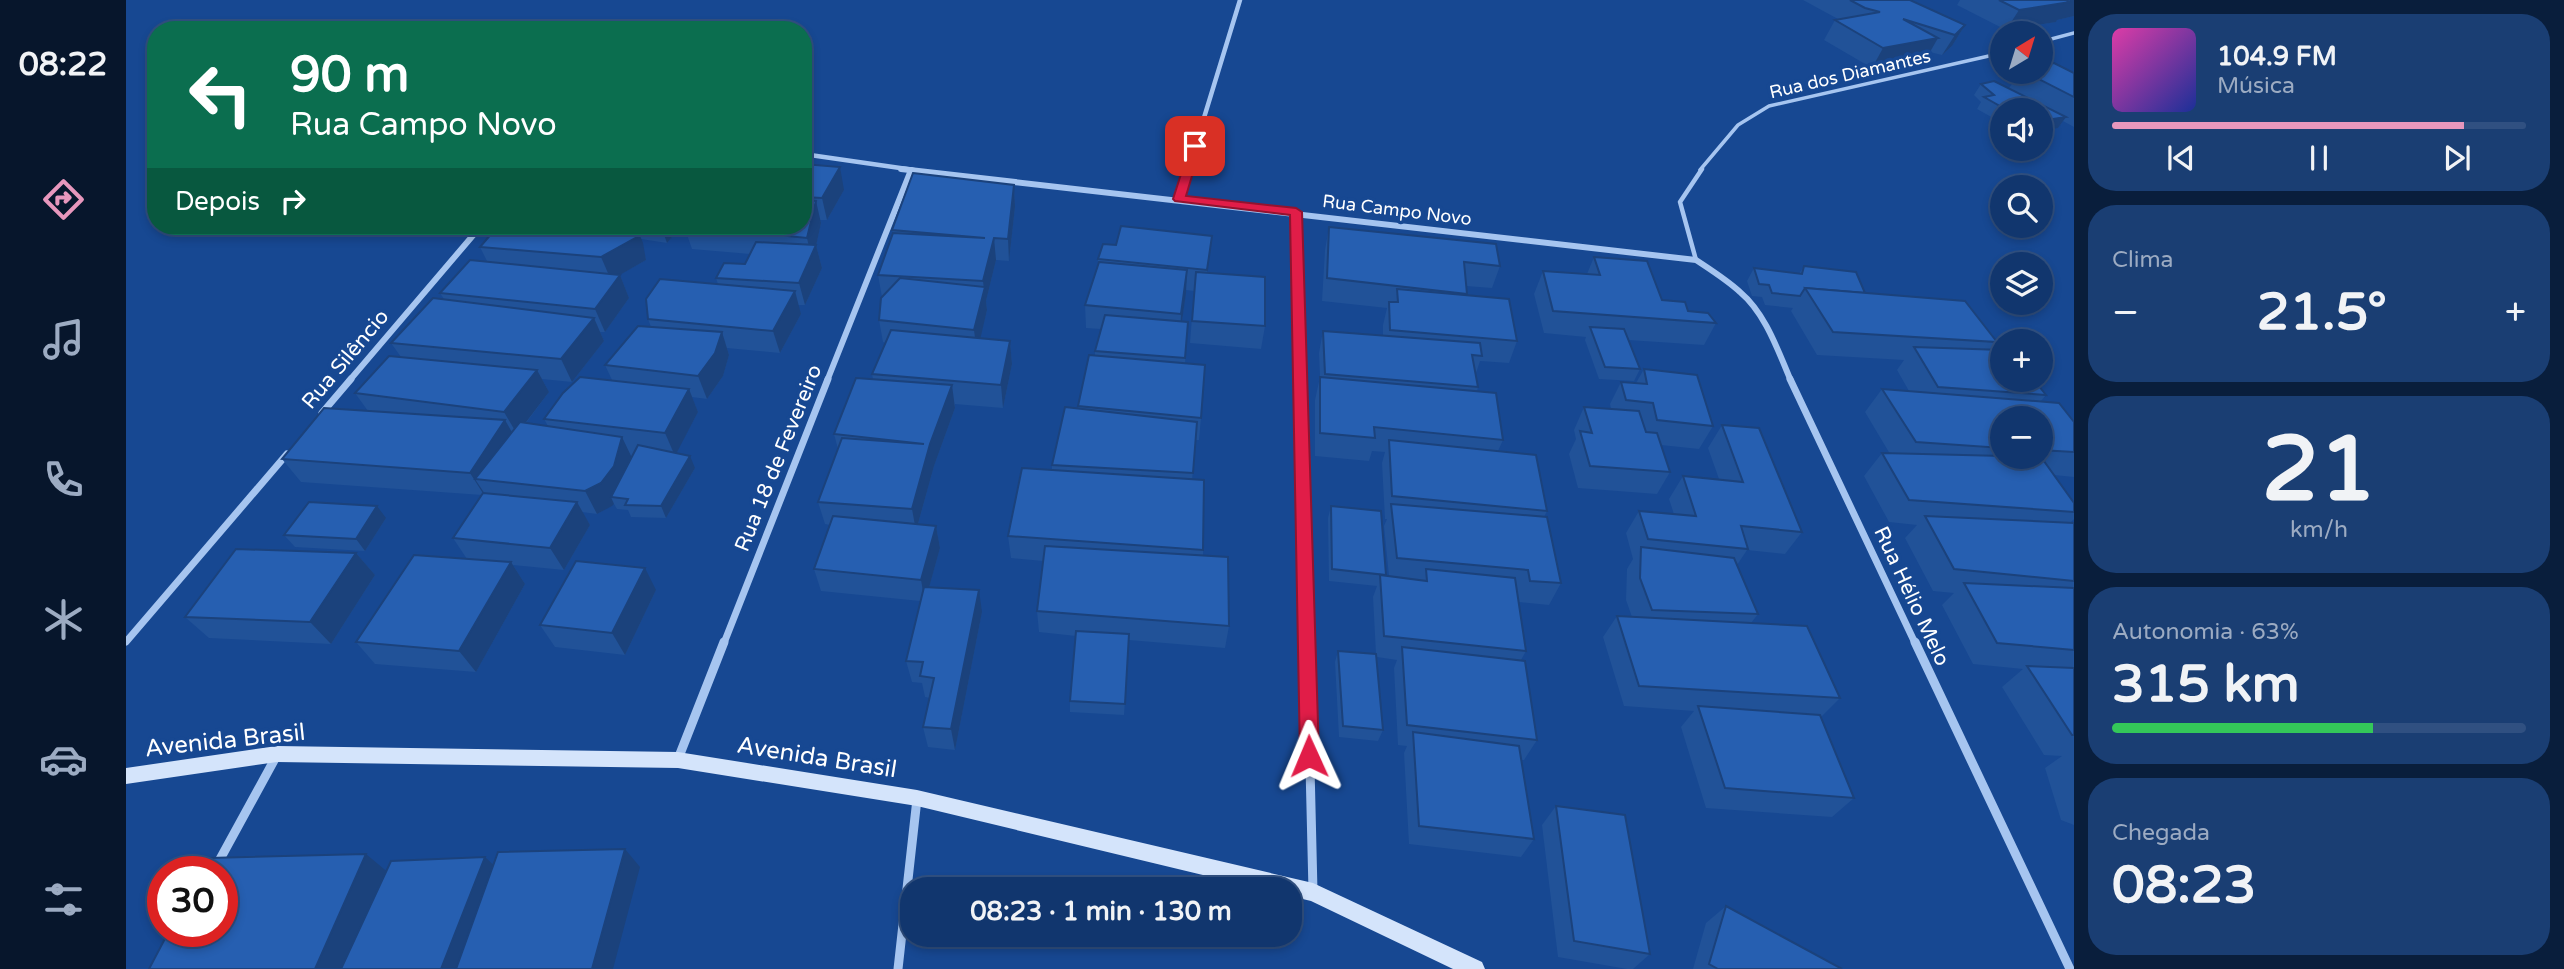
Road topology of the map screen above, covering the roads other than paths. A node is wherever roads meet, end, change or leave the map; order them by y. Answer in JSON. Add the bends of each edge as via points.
{"nodes":[{"id":1,"x":1240,"y":0,"type":"edge"},
{"id":2,"x":2074,"y":33,"type":"edge"},
{"id":3,"x":2053,"y":39,"type":"edge"},
{"id":4,"x":1990,"y":56,"type":"edge"},
{"id":5,"x":812,"y":155,"type":"edge"},
{"id":6,"x":911,"y":170,"type":"junction"},
{"id":7,"x":1179,"y":199,"type":"junction"},
{"id":8,"x":1296,"y":212,"type":"junction"},
{"id":9,"x":473,"y":235,"type":"edge"},
{"id":10,"x":1696,"y":260,"type":"junction"},
{"id":11,"x":313,"y":424,"type":"edge"},
{"id":12,"x":295,"y":444,"type":"edge"},
{"id":13,"x":126,"y":642,"type":"edge"},
{"id":14,"x":277,"y":754,"type":"junction"},
{"id":15,"x":678,"y":760,"type":"junction"},
{"id":16,"x":126,"y":776,"type":"edge"},
{"id":17,"x":917,"y":798,"type":"junction"},
{"id":18,"x":222,"y":856,"type":"edge"},
{"id":19,"x":1313,"y":892,"type":"junction"},
{"id":20,"x":898,"y":969,"type":"edge"},
{"id":21,"x":1475,"y":969,"type":"edge"},
{"id":22,"x":2070,"y":969,"type":"edge"}],
"edges":[{"from":1,"to":7,"type":"street"},
{"from":2,"to":3,"type":"lane"},
{"from":4,"to":10,"type":"lane","name":"Rua dos Diamantes","via":[[1797,98],[1743,120],[1711,155],[1680,202]]},
{"from":5,"to":6,"type":"street","name":"Rua Campo Novo"},
{"from":6,"to":7,"type":"street","name":"Rua Campo Novo"},
{"from":6,"to":15,"type":"street","name":"Rua 18 de Fevereiro"},
{"from":7,"to":8,"type":"street","name":"Rua Campo Novo"},
{"from":8,"to":10,"type":"street","name":"Rua Campo Novo"},
{"from":8,"to":19,"type":"street"},
{"from":9,"to":11,"type":"street","name":"Rua Silêncio"},
{"from":10,"to":22,"type":"street","name":"Rua Hélio Melo","via":[[1742,293],[1772,336]]},
{"from":12,"to":13,"type":"street"},
{"from":14,"to":15,"type":"street","name":"Avenida Brasil"},
{"from":14,"to":16,"type":"street","name":"Avenida Brasil"},
{"from":14,"to":18,"type":"street"},
{"from":15,"to":17,"type":"street","name":"Avenida Brasil"},
{"from":17,"to":19,"type":"street","name":"Avenida Brasil"},
{"from":17,"to":20,"type":"street"},
{"from":19,"to":21,"type":"street","name":"Avenida Brasil"}]}
